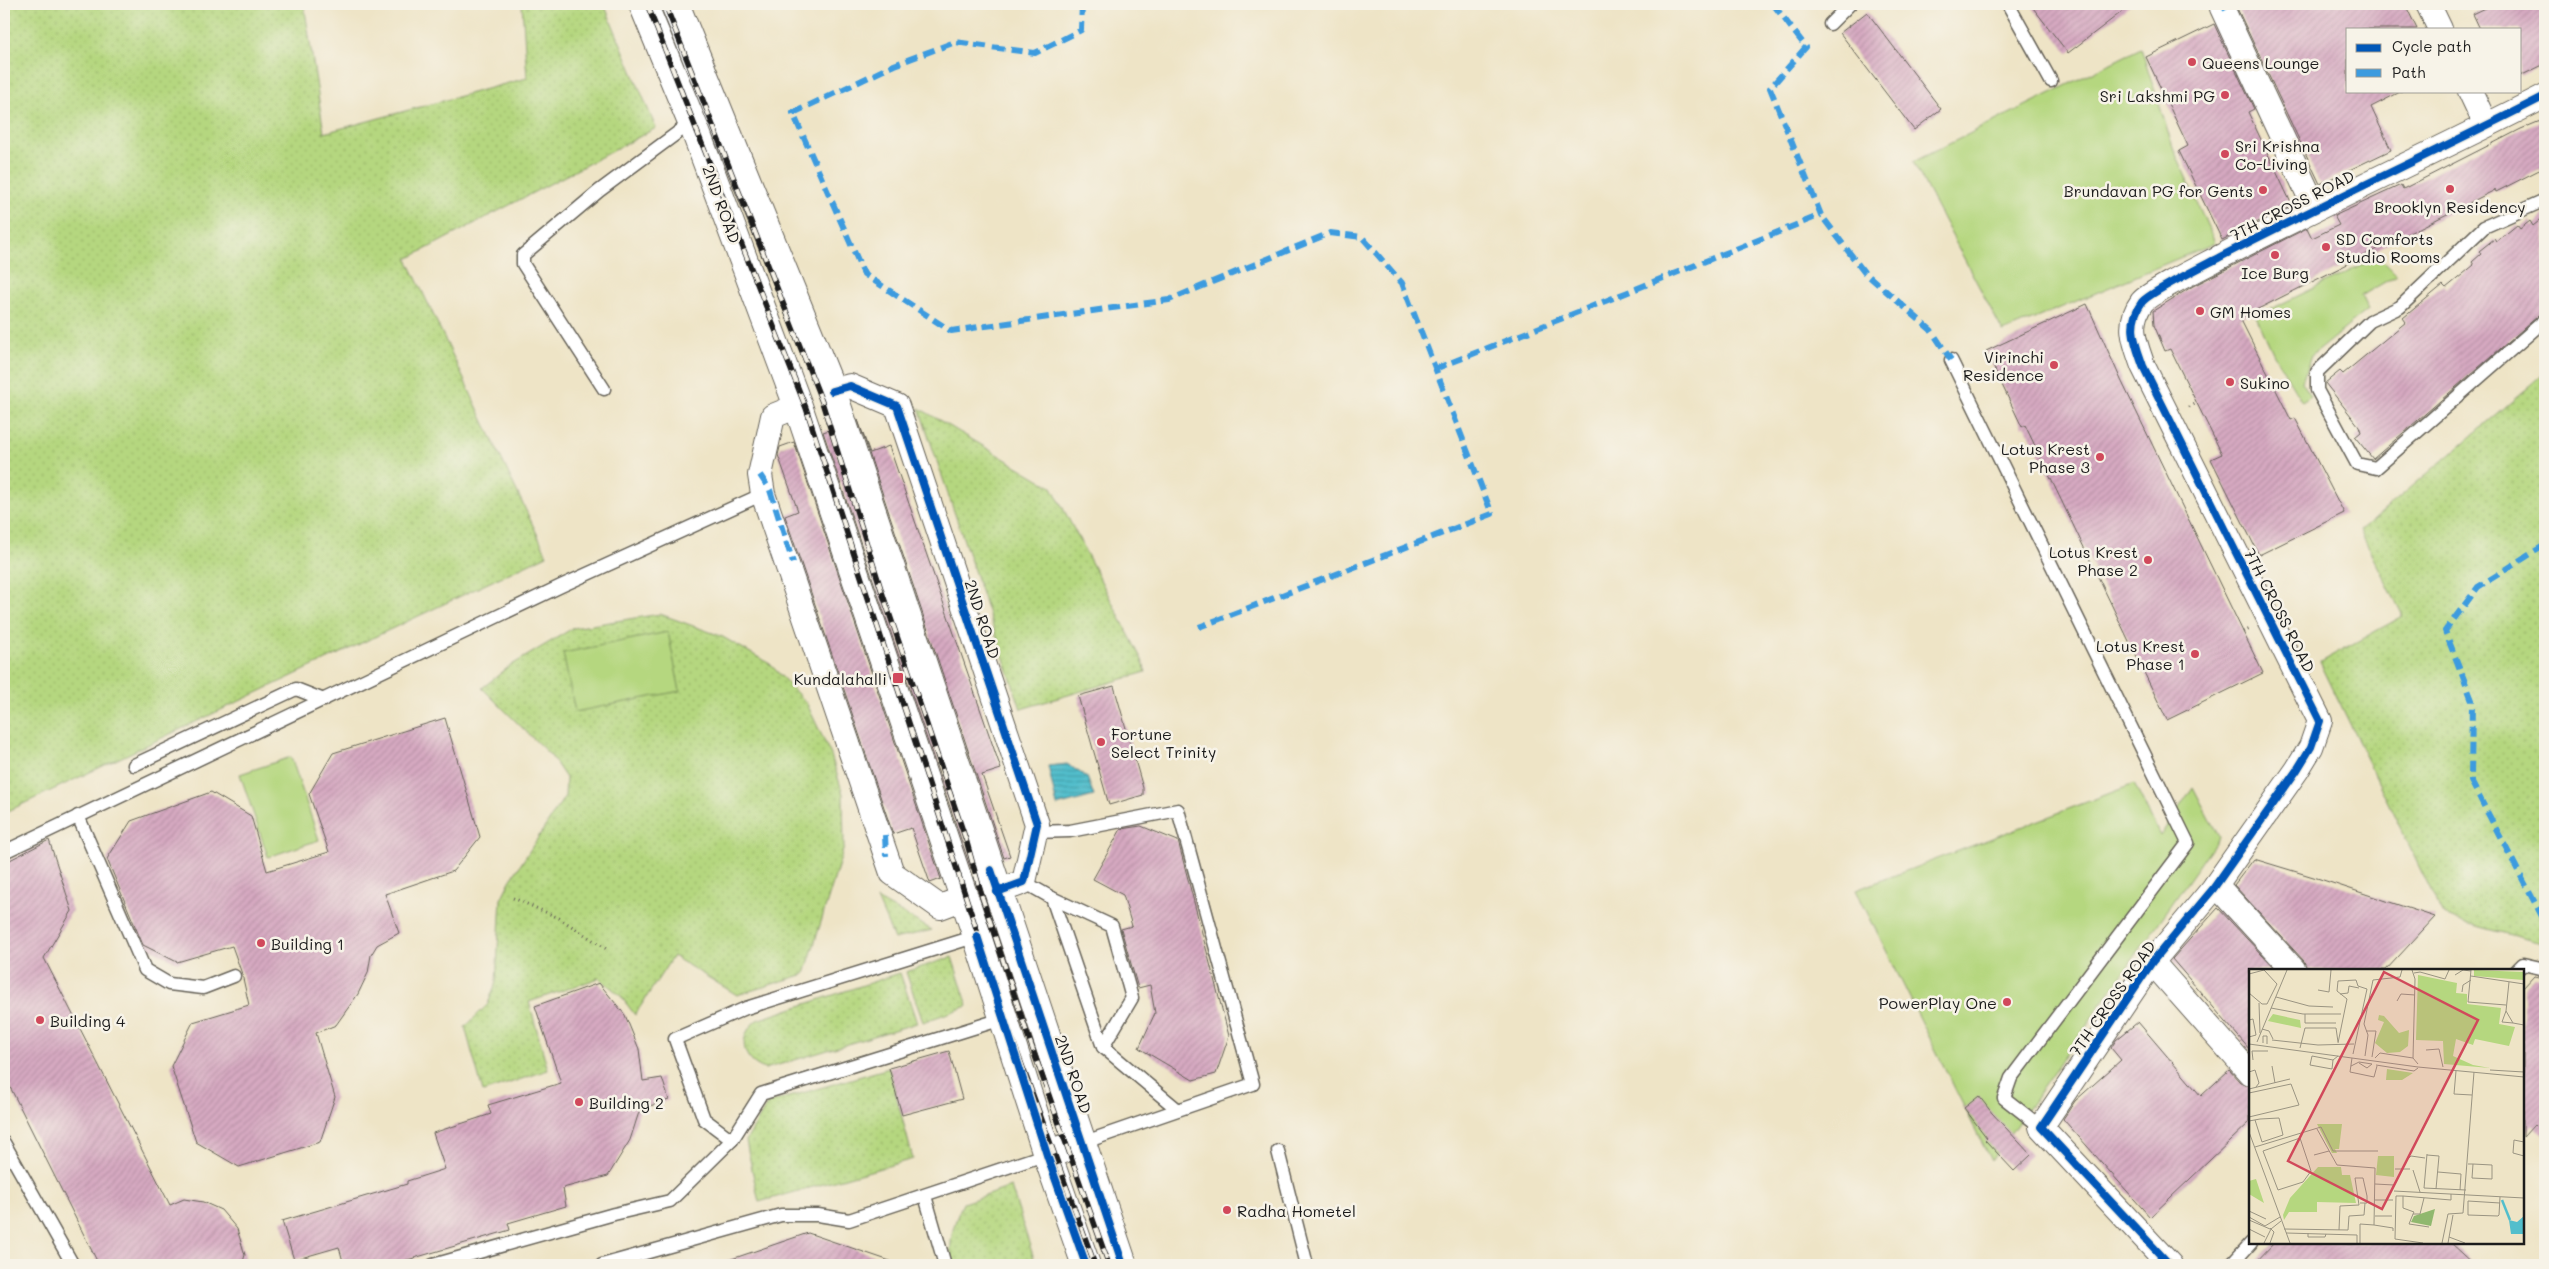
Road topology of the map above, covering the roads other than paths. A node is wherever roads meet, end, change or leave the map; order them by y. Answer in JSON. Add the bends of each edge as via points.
{"nodes":[{"id":1,"x":643,"y":4,"type":"edge"},
{"id":2,"x":674,"y":4,"type":"edge"},
{"id":3,"x":1850,"y":4,"type":"edge"},
{"id":4,"x":2008,"y":4,"type":"edge"},
{"id":5,"x":2428,"y":4,"type":"edge"},
{"id":6,"x":2222,"y":8,"type":"dead end"},
{"id":7,"x":1830,"y":24,"type":"dead end"},
{"id":8,"x":2440,"y":28,"type":"edge"},
{"id":9,"x":2051,"y":81,"type":"dead end"},
{"id":10,"x":2470,"y":92,"type":"edge"},
{"id":11,"x":2545,"y":96,"type":"edge"},
{"id":12,"x":692,"y":122,"type":"junction"},
{"id":13,"x":2486,"y":125,"type":"junction"},
{"id":14,"x":2545,"y":200,"type":"edge"},
{"id":15,"x":2315,"y":208,"type":"junction"},
{"id":16,"x":2545,"y":320,"type":"edge"},
{"id":17,"x":1951,"y":360,"type":"dead end"},
{"id":18,"x":604,"y":389,"type":"dead end"},
{"id":19,"x":832,"y":391,"type":"junction"},
{"id":20,"x":798,"y":406,"type":"junction"},
{"id":21,"x":763,"y":494,"type":"junction"},
{"id":22,"x":324,"y":700,"type":"junction"},
{"id":23,"x":134,"y":765,"type":"dead end"},
{"id":24,"x":78,"y":816,"type":"junction"},
{"id":25,"x":1035,"y":832,"type":"junction"},
{"id":26,"x":4,"y":852,"type":"edge"},
{"id":27,"x":1024,"y":882,"type":"junction"},
{"id":28,"x":2216,"y":885,"type":"junction"},
{"id":29,"x":997,"y":892,"type":"junction"},
{"id":30,"x":964,"y":898,"type":"junction"},
{"id":31,"x":1052,"y":898,"type":"junction"},
{"id":32,"x":976,"y":936,"type":"junction"},
{"id":33,"x":2152,"y":962,"type":"junction"},
{"id":34,"x":2293,"y":969,"type":"edge"},
{"id":35,"x":2518,"y":969,"type":"edge"},
{"id":36,"x":2545,"y":969,"type":"edge"},
{"id":37,"x":234,"y":976,"type":"dead end"},
{"id":38,"x":1002,"y":1018,"type":"junction"},
{"id":39,"x":1103,"y":1047,"type":"junction"},
{"id":40,"x":2249,"y":1072,"type":"edge"},
{"id":41,"x":1177,"y":1109,"type":"junction"},
{"id":42,"x":2041,"y":1126,"type":"junction"},
{"id":43,"x":732,"y":1140,"type":"junction"},
{"id":44,"x":4,"y":1143,"type":"edge"},
{"id":45,"x":1082,"y":1143,"type":"junction"},
{"id":46,"x":1278,"y":1151,"type":"dead end"},
{"id":47,"x":1047,"y":1154,"type":"junction"},
{"id":48,"x":925,"y":1196,"type":"junction"},
{"id":49,"x":2250,"y":1244,"type":"edge"},
{"id":50,"x":73,"y":1265,"type":"edge"},
{"id":51,"x":433,"y":1265,"type":"edge"},
{"id":52,"x":602,"y":1265,"type":"edge"},
{"id":53,"x":945,"y":1265,"type":"edge"},
{"id":54,"x":1086,"y":1265,"type":"edge"},
{"id":55,"x":1123,"y":1265,"type":"edge"},
{"id":56,"x":1307,"y":1265,"type":"edge"},
{"id":57,"x":2170,"y":1265,"type":"edge"},
{"id":58,"x":2230,"y":1265,"type":"edge"}],
"edges":[{"from":1,"to":12,"type":"main road","name":"2ND ROAD"},
{"from":2,"to":19,"type":"main road","name":"2ND ROAD"},
{"from":3,"to":7,"type":"lane"},
{"from":4,"to":9,"type":"lane"},
{"from":5,"to":8,"type":"street"},
{"from":6,"to":15,"type":"street"},
{"from":10,"to":13,"type":"street"},
{"from":11,"to":13,"type":"street","name":"7TH CROSS ROAD"},
{"from":12,"to":18,"type":"lane","via":[[523,255],[523,264]]},
{"from":12,"to":20,"type":"main road","name":"2ND ROAD"},
{"from":13,"to":15,"type":"street","name":"7TH CROSS ROAD"},
{"from":14,"to":16,"type":"lane","via":[[2484,227],[2400,307],[2370,321],[2317,372],[2317,390],[2357,464],[2376,468]]},
{"from":15,"to":28,"type":"street","name":"7TH CROSS ROAD","via":[[2144,300],[2133,319],[2132,336],[2143,366],[2320,721],[2311,747],[2297,770]]},
{"from":17,"to":42,"type":"lane","via":[[2188,843],[2011,1078],[2004,1098]]},
{"from":19,"to":25,"type":"street","name":"2ND ROAD","via":[[850,386],[897,406],[1037,824]]},
{"from":19,"to":29,"type":"main road","name":"2ND ROAD"},
{"from":20,"to":21,"type":"street","via":[[773,416],[760,475]]},
{"from":20,"to":30,"type":"main road","name":"2ND ROAD"},
{"from":21,"to":22,"type":"lane","via":[[561,586]]},
{"from":21,"to":30,"type":"street","via":[[892,873],[940,906]]},
{"from":22,"to":23,"type":"lane","via":[[296,688]]},
{"from":22,"to":24,"type":"lane"},
{"from":24,"to":26,"type":"lane"},
{"from":24,"to":37,"type":"lane","via":[[145,970],[169,984],[203,988]]},
{"from":25,"to":27,"type":"street","name":"2ND ROAD"},
{"from":25,"to":41,"type":"lane","via":[[1070,832],[1178,810],[1253,1084]]},
{"from":27,"to":29,"type":"street"},
{"from":27,"to":31,"type":"lane"},
{"from":28,"to":33,"type":"street","name":"7TH CROSS ROAD"},
{"from":28,"to":34,"type":"street"},
{"from":29,"to":45,"type":"main road","name":"2ND ROAD"},
{"from":30,"to":32,"type":"main road","name":"2ND ROAD"},
{"from":31,"to":39,"type":"lane"},
{"from":31,"to":39,"type":"lane","via":[[1112,926],[1132,998]]},
{"from":32,"to":38,"type":"main road","name":"2ND ROAD"},
{"from":32,"to":43,"type":"lane","via":[[746,1008],[675,1039],[704,1119]]},
{"from":33,"to":40,"type":"street"},
{"from":33,"to":42,"type":"street","name":"7TH CROSS ROAD"},
{"from":35,"to":36,"type":"lane","via":[[2523,964]]},
{"from":38,"to":43,"type":"lane","via":[[761,1094]]},
{"from":38,"to":47,"type":"main road","name":"2ND ROAD"},
{"from":39,"to":41,"type":"lane"},
{"from":41,"to":45,"type":"lane"},
{"from":42,"to":57,"type":"street"},
{"from":43,"to":51,"type":"lane","via":[[670,1202],[614,1214]]},
{"from":44,"to":50,"type":"lane"},
{"from":45,"to":47,"type":"main road"},
{"from":45,"to":55,"type":"main road","name":"2ND ROAD"},
{"from":46,"to":56,"type":"lane"},
{"from":47,"to":48,"type":"lane"},
{"from":47,"to":54,"type":"main road","name":"2ND ROAD"},
{"from":48,"to":52,"type":"lane","via":[[849,1220],[818,1215],[781,1215]]},
{"from":48,"to":53,"type":"lane"},
{"from":49,"to":58,"type":"lane"}]}
